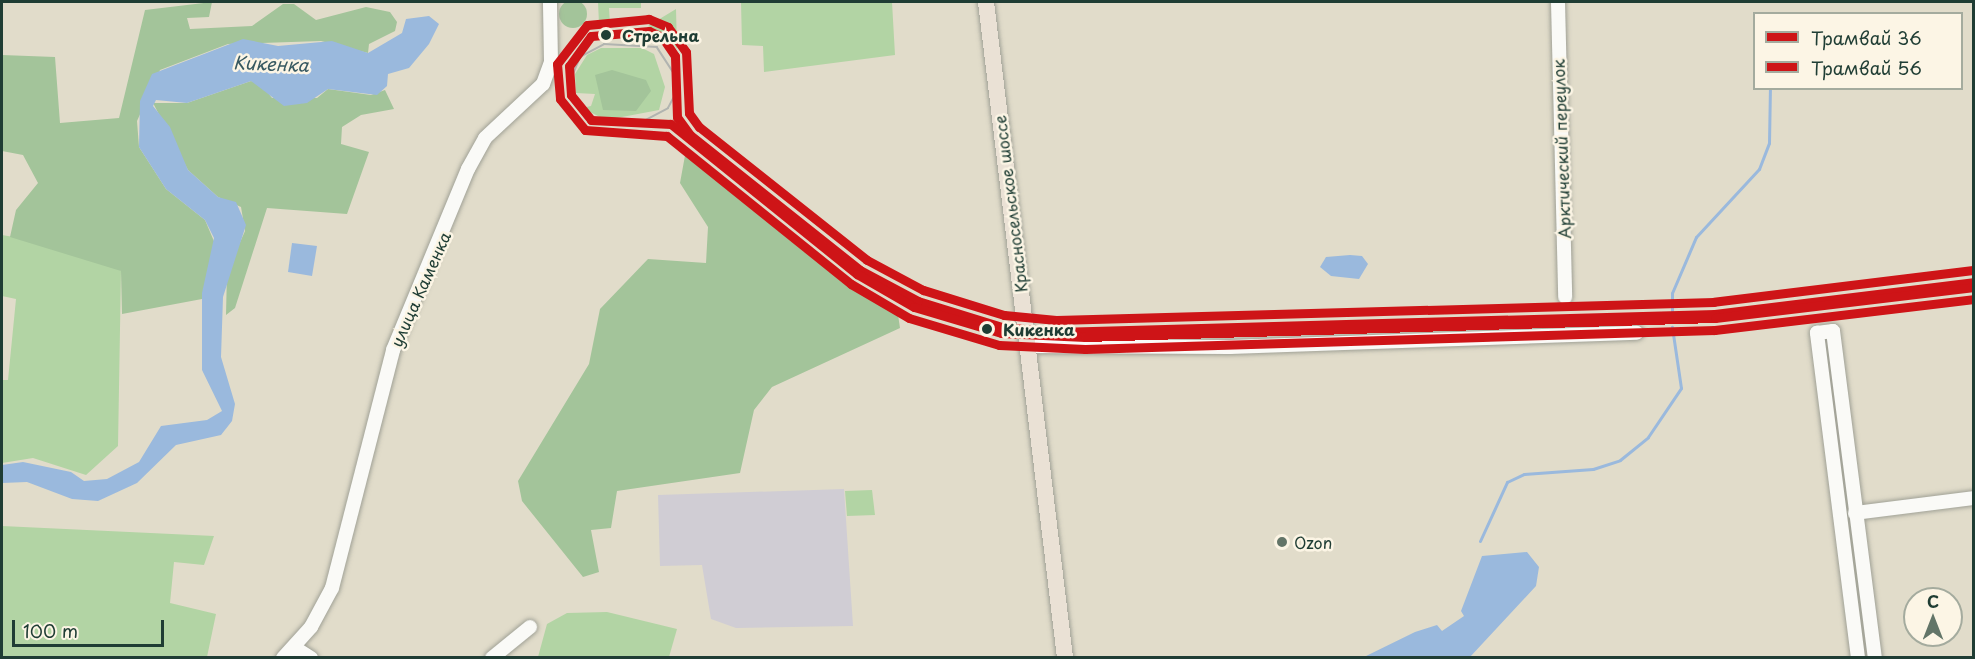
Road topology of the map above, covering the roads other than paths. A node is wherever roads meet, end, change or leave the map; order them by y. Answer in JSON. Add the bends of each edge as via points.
{"nodes":[{"id":1,"x":550,"y":2,"type":"edge"},
{"id":2,"x":986,"y":2,"type":"edge"},
{"id":3,"x":1558,"y":2,"type":"edge"},
{"id":4,"x":1565,"y":297,"type":"dead end"},
{"id":5,"x":1637,"y":333,"type":"dead end"},
{"id":6,"x":1026,"y":346,"type":"junction"},
{"id":7,"x":1974,"y":498,"type":"edge"},
{"id":8,"x":1855,"y":513,"type":"junction"},
{"id":9,"x":530,"y":627,"type":"dead end"},
{"id":10,"x":295,"y":648,"type":"junction"},
{"id":11,"x":283,"y":657,"type":"edge"},
{"id":12,"x":310,"y":657,"type":"edge"},
{"id":13,"x":492,"y":657,"type":"edge"},
{"id":14,"x":1065,"y":657,"type":"edge"},
{"id":15,"x":1858,"y":657,"type":"edge"},
{"id":16,"x":1875,"y":657,"type":"edge"}],
"edges":[{"from":1,"to":10,"type":"street","name":"улица Каменка","via":[[551,62],[543,84],[485,138],[468,169],[393,350],[368,463],[332,588]]},
{"from":2,"to":6,"type":"main road","name":"Красносельское шоссе"},
{"from":3,"to":4,"type":"street","name":"Арктический переулок"},
{"from":5,"to":6,"type":"street","via":[[1230,347]]},
{"from":6,"to":14,"type":"main road","name":"Красносельское шоссе"},
{"from":7,"to":8,"type":"street"},
{"from":8,"to":15,"type":"street","via":[[1833,331],[1817,333]]},
{"from":8,"to":16,"type":"street"},
{"from":9,"to":13,"type":"street"},
{"from":10,"to":11,"type":"street","name":"улица Каменка"},
{"from":10,"to":12,"type":"street"}]}
